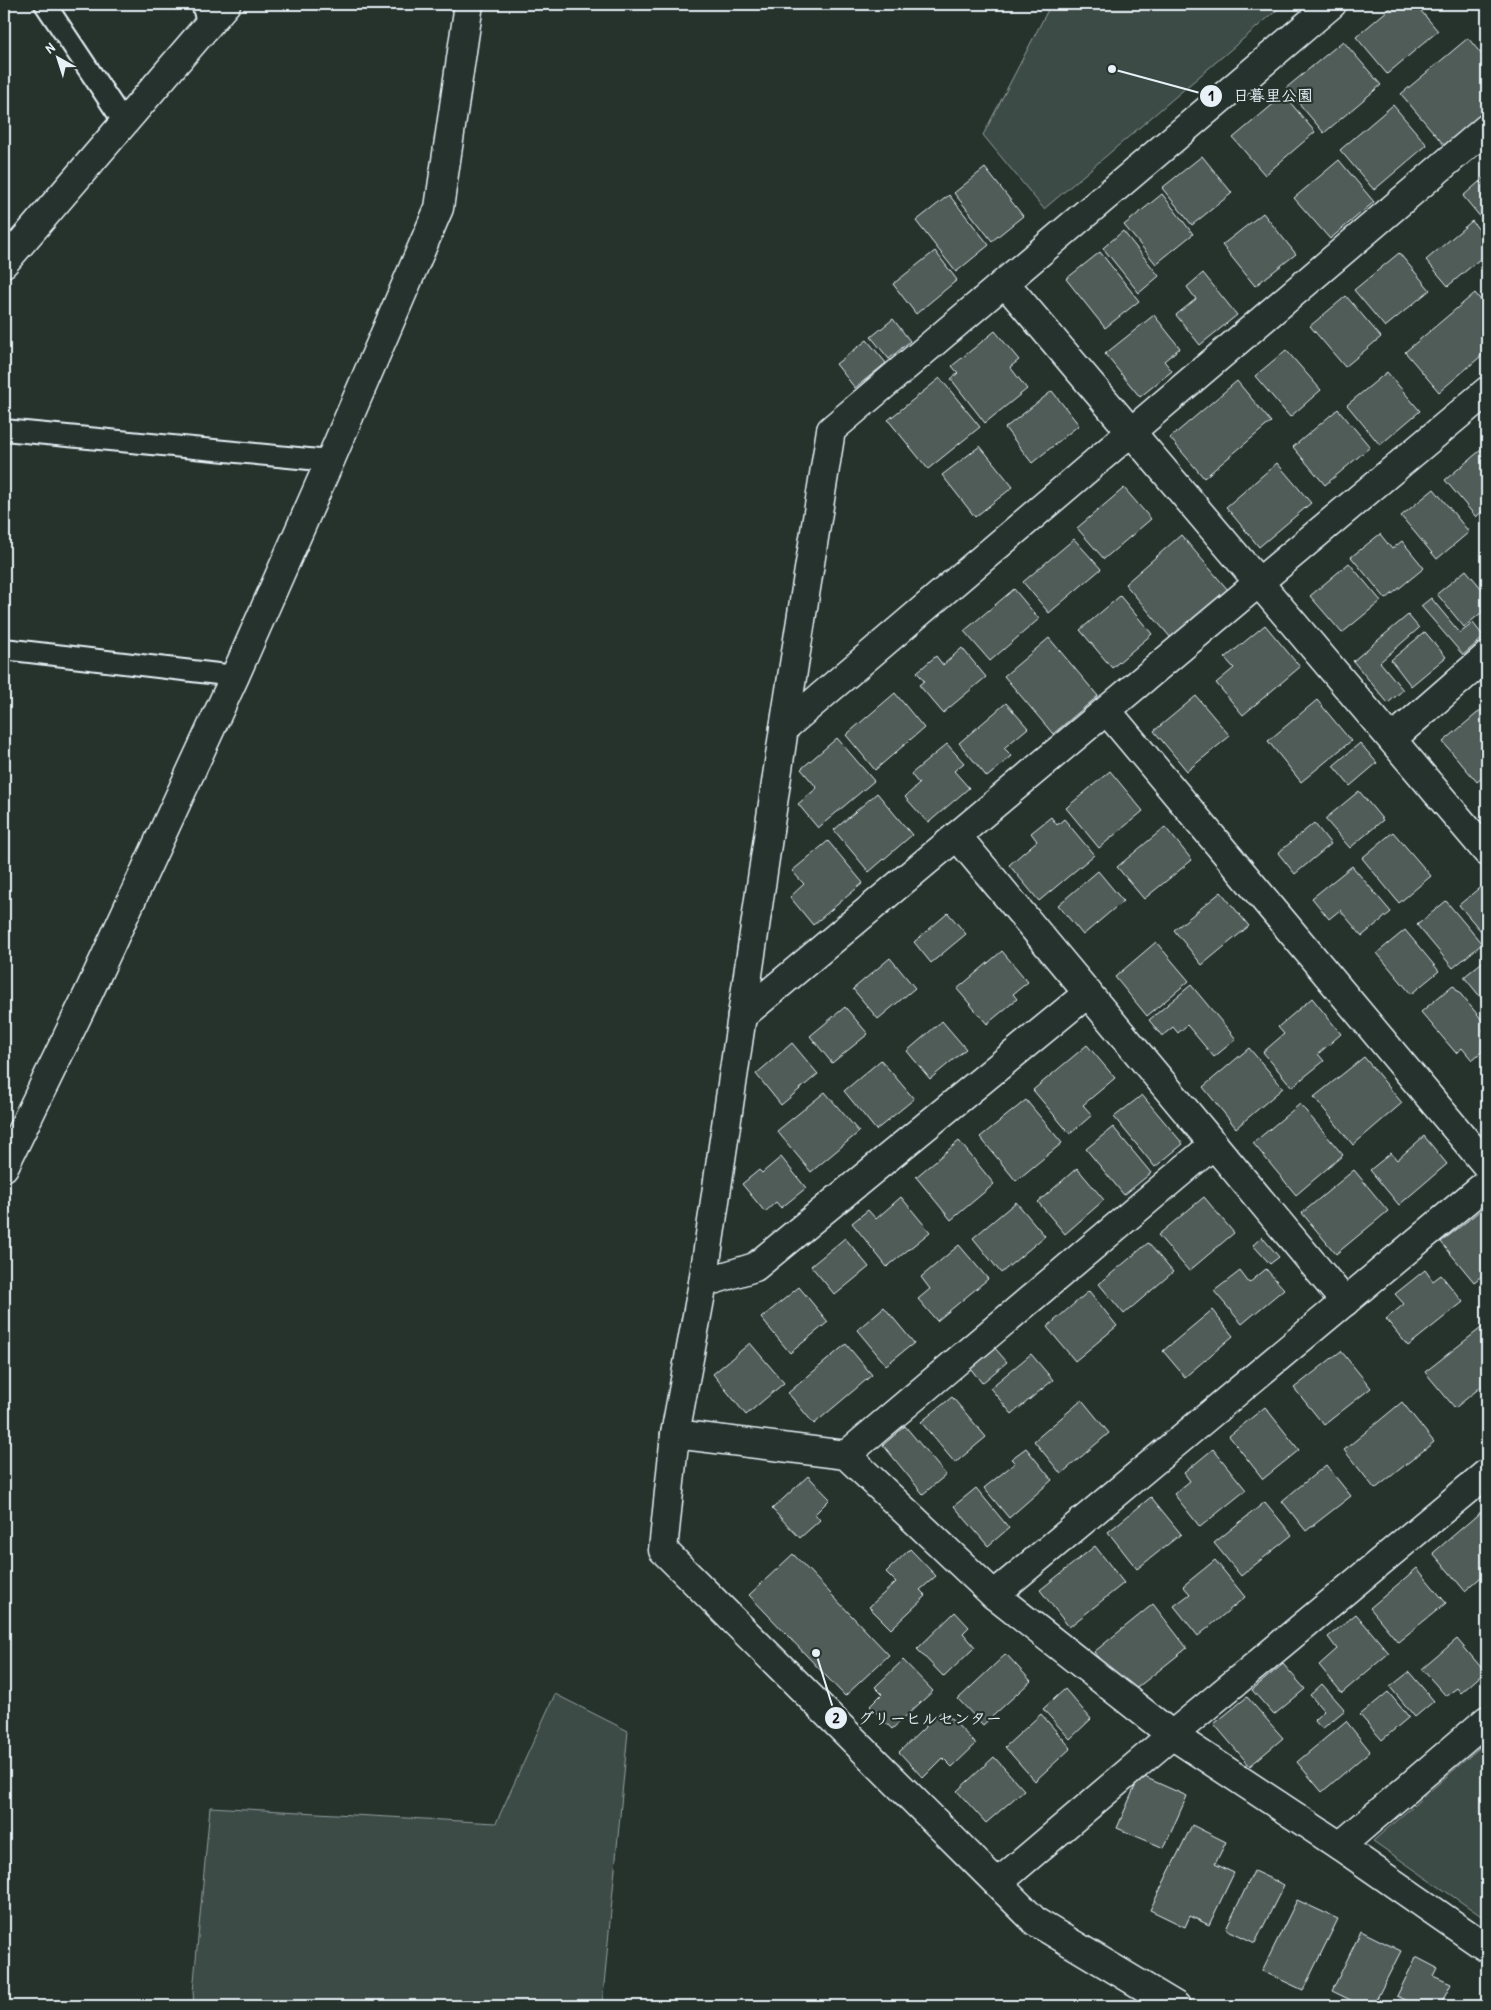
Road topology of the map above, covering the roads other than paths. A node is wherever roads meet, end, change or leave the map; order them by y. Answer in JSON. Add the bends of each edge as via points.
{"nodes":[{"id":1,"x":45,"y":4,"type":"edge"},
{"id":2,"x":226,"y":4,"type":"edge"},
{"id":3,"x":469,"y":4,"type":"edge"},
{"id":4,"x":1332,"y":4,"type":"edge"},
{"id":5,"x":205,"y":14,"type":"edge"},
{"id":6,"x":125,"y":124,"type":"junction"},
{"id":7,"x":1487,"y":128,"type":"edge"},
{"id":8,"x":4,"y":264,"type":"edge"},
{"id":9,"x":1005,"y":283,"type":"junction"},
{"id":10,"x":1487,"y":390,"type":"edge"},
{"id":11,"x":4,"y":430,"type":"edge"},
{"id":12,"x":1131,"y":432,"type":"junction"},
{"id":13,"x":330,"y":460,"type":"junction"},
{"id":14,"x":1259,"y":582,"type":"junction"},
{"id":15,"x":4,"y":649,"type":"edge"},
{"id":16,"x":1487,"y":656,"type":"edge"},
{"id":17,"x":235,"y":676,"type":"junction"},
{"id":18,"x":1107,"y":710,"type":"junction"},
{"id":19,"x":784,"y":728,"type":"junction"},
{"id":20,"x":1392,"y":739,"type":"junction"},
{"id":21,"x":957,"y":836,"type":"junction"},
{"id":22,"x":1487,"y":852,"type":"edge"},
{"id":23,"x":1088,"y":993,"type":"junction"},
{"id":24,"x":742,"y":1016,"type":"junction"},
{"id":25,"x":1214,"y":1144,"type":"junction"},
{"id":26,"x":1487,"y":1166,"type":"edge"},
{"id":27,"x":4,"y":1167,"type":"edge"},
{"id":28,"x":1487,"y":1183,"type":"edge"},
{"id":29,"x":703,"y":1283,"type":"junction"},
{"id":30,"x":1345,"y":1302,"type":"junction"},
{"id":31,"x":675,"y":1434,"type":"junction"},
{"id":32,"x":846,"y":1455,"type":"junction"},
{"id":33,"x":1487,"y":1473,"type":"edge"},
{"id":34,"x":994,"y":1595,"type":"junction"},
{"id":35,"x":1487,"y":1720,"type":"edge"},
{"id":36,"x":1172,"y":1735,"type":"junction"},
{"id":37,"x":1340,"y":1846,"type":"junction"},
{"id":38,"x":998,"y":1883,"type":"junction"},
{"id":39,"x":1487,"y":1948,"type":"edge"},
{"id":40,"x":1176,"y":2006,"type":"edge"}],
"edges":[{"from":1,"to":6,"type":"lane"},
{"from":2,"to":5,"type":"street"},
{"from":3,"to":13,"type":"street","via":[[439,208]]},
{"from":4,"to":9,"type":"street"},
{"from":5,"to":6,"type":"street"},
{"from":6,"to":8,"type":"street"},
{"from":7,"to":12,"type":"street"},
{"from":9,"to":12,"type":"street"},
{"from":9,"to":19,"type":"street","via":[[831,430]]},
{"from":10,"to":14,"type":"street"},
{"from":11,"to":13,"type":"lane"},
{"from":12,"to":14,"type":"street"},
{"from":12,"to":19,"type":"street"},
{"from":13,"to":17,"type":"street"},
{"from":14,"to":18,"type":"street"},
{"from":14,"to":20,"type":"street"},
{"from":15,"to":17,"type":"lane"},
{"from":16,"to":20,"type":"street"},
{"from":17,"to":27,"type":"street"},
{"from":18,"to":21,"type":"street"},
{"from":18,"to":26,"type":"street"},
{"from":19,"to":24,"type":"street"},
{"from":20,"to":22,"type":"street"},
{"from":21,"to":23,"type":"street"},
{"from":21,"to":24,"type":"street"},
{"from":23,"to":25,"type":"street"},
{"from":23,"to":29,"type":"street","via":[[755,1267]]},
{"from":24,"to":29,"type":"street"},
{"from":25,"to":30,"type":"street"},
{"from":25,"to":32,"type":"street"},
{"from":28,"to":30,"type":"street"},
{"from":29,"to":31,"type":"street"},
{"from":30,"to":34,"type":"street"},
{"from":31,"to":32,"type":"street"},
{"from":31,"to":38,"type":"street","via":[[663,1550]]},
{"from":32,"to":34,"type":"street"},
{"from":33,"to":36,"type":"street"},
{"from":34,"to":36,"type":"street"},
{"from":35,"to":37,"type":"street"},
{"from":36,"to":37,"type":"street"},
{"from":36,"to":38,"type":"street"},
{"from":37,"to":39,"type":"street"},
{"from":38,"to":40,"type":"street","via":[[1036,1922]]}]}
